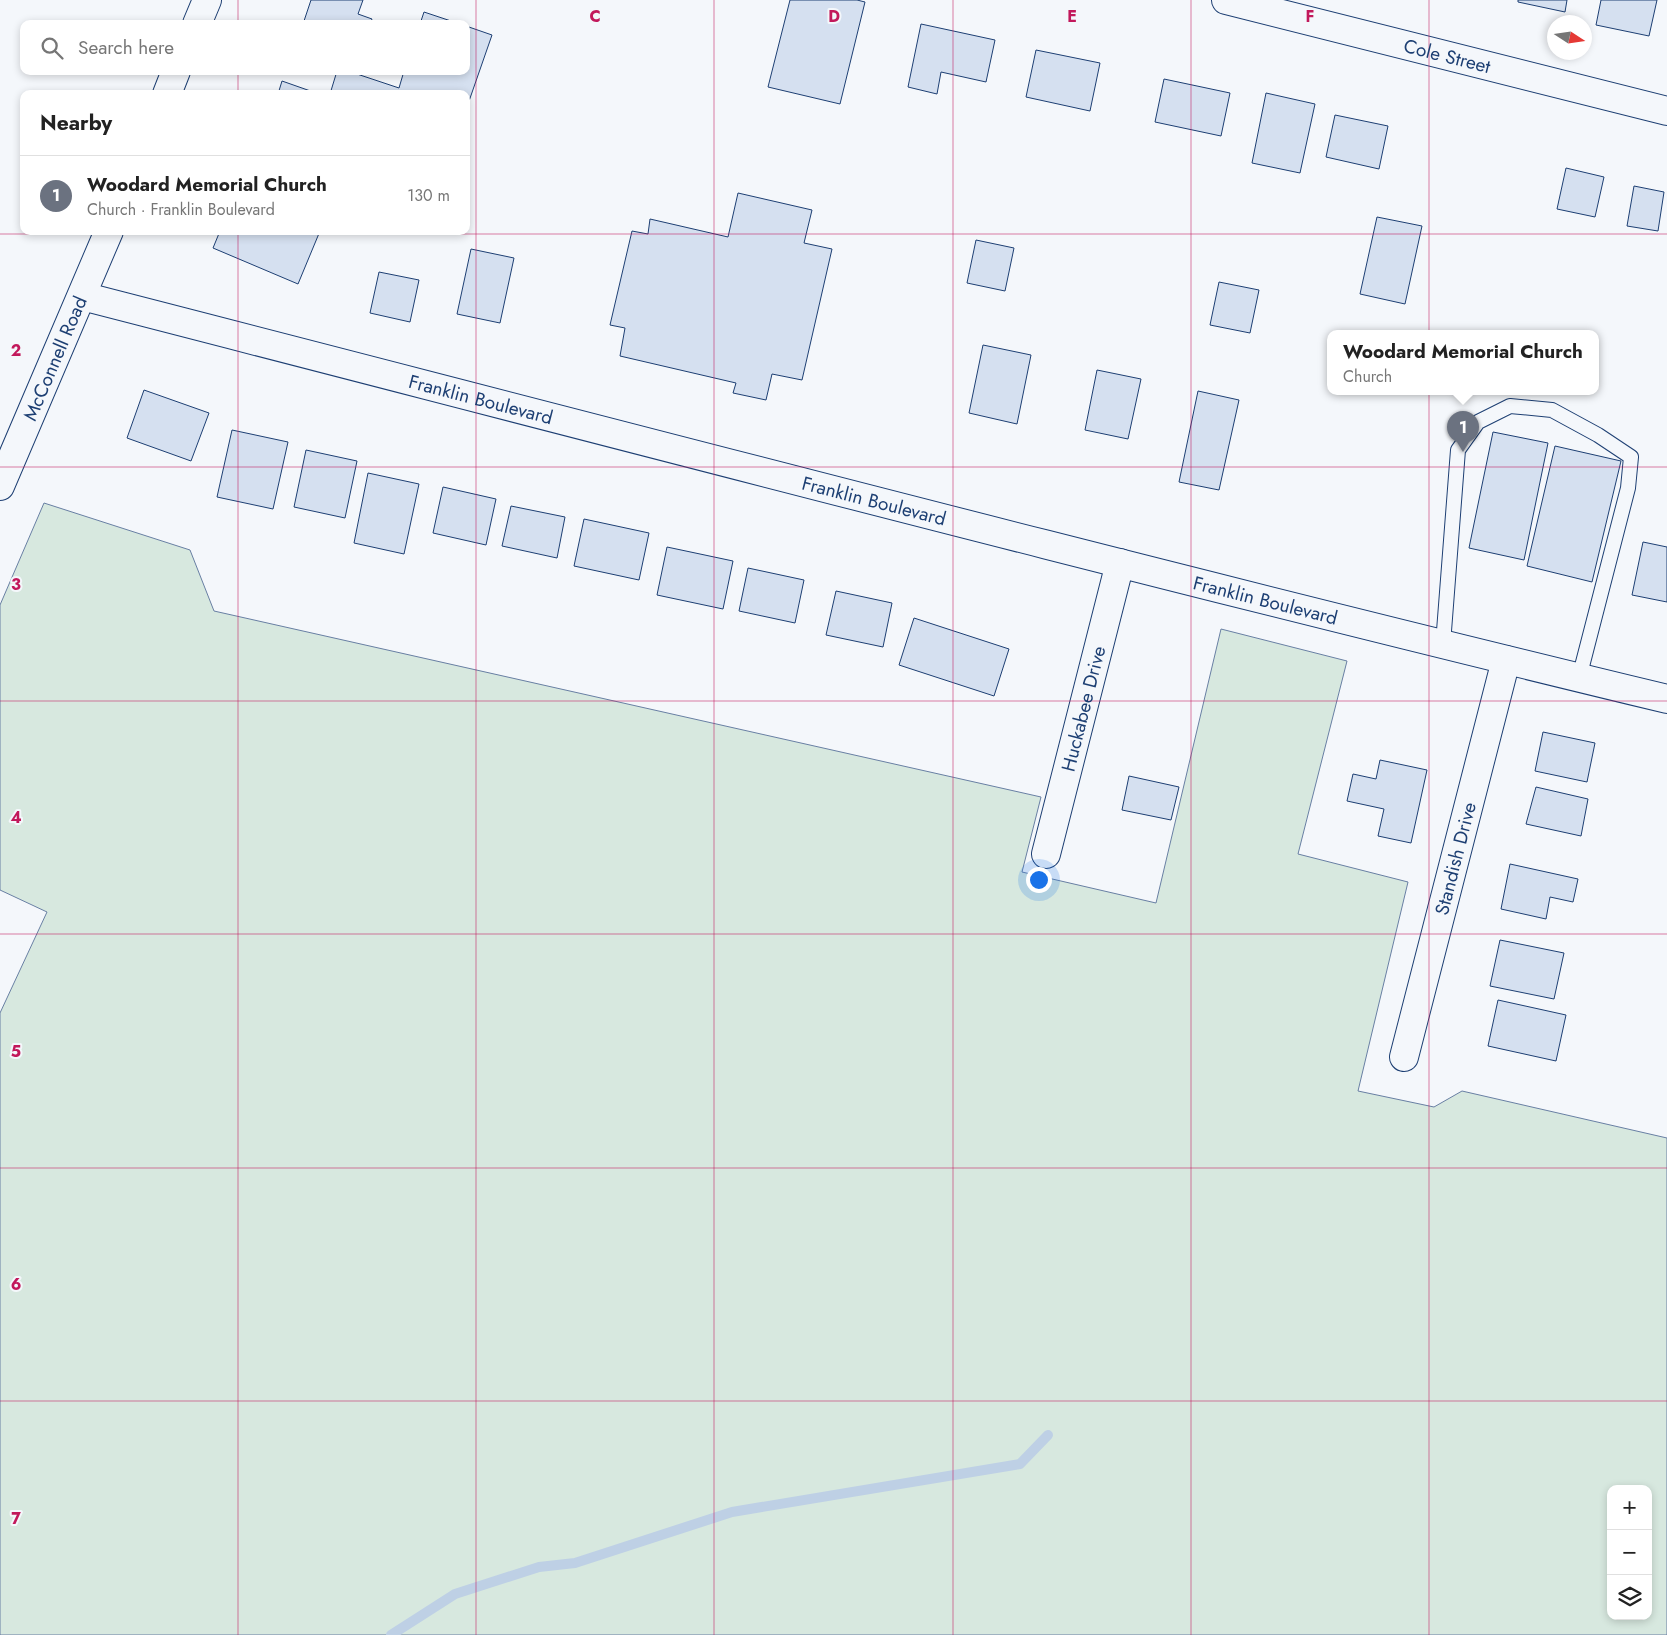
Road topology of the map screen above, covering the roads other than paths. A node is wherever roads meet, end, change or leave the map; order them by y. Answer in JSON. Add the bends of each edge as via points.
{"nodes":[{"id":1,"x":207,"y":0,"type":"edge"},
{"id":2,"x":1226,"y":0,"type":"edge"},
{"id":3,"x":198,"y":20,"type":"edge"},
{"id":4,"x":174,"y":75,"type":"edge"},
{"id":5,"x":169,"y":90,"type":"edge"},
{"id":6,"x":1667,"y":111,"type":"edge"},
{"id":7,"x":107,"y":235,"type":"edge"},
{"id":8,"x":82,"y":296,"type":"junction"},
{"id":9,"x":0,"y":486,"type":"edge"},
{"id":10,"x":1120,"y":563,"type":"junction"},
{"id":11,"x":1443,"y":644,"type":"junction"},
{"id":12,"x":1506,"y":660,"type":"junction"},
{"id":13,"x":1579,"y":678,"type":"junction"},
{"id":14,"x":1667,"y":699,"type":"edge"},
{"id":15,"x":1046,"y":854,"type":"dead end"},
{"id":16,"x":1404,"y":1057,"type":"dead end"}],
"edges":[{"from":1,"to":3,"type":"street"},
{"from":2,"to":6,"type":"street","name":"Cole Street"},
{"from":4,"to":5,"type":"street"},
{"from":7,"to":8,"type":"street","name":"McConnell Road"},
{"from":8,"to":9,"type":"street","name":"McConnell Road"},
{"from":8,"to":10,"type":"street","name":"Franklin Boulevard"},
{"from":10,"to":11,"type":"street","name":"Franklin Boulevard"},
{"from":10,"to":15,"type":"street","name":"Huckabee Drive"},
{"from":11,"to":12,"type":"street","name":"Franklin Boulevard"},
{"from":11,"to":13,"type":"lane","via":[[1458,450],[1478,422],[1510,406],[1552,410],[1598,435],[1631,458],[1628,488]]},
{"from":12,"to":13,"type":"street","name":"Franklin Boulevard"},
{"from":12,"to":16,"type":"street","name":"Standish Drive"},
{"from":13,"to":14,"type":"street","name":"Franklin Boulevard"}]}
